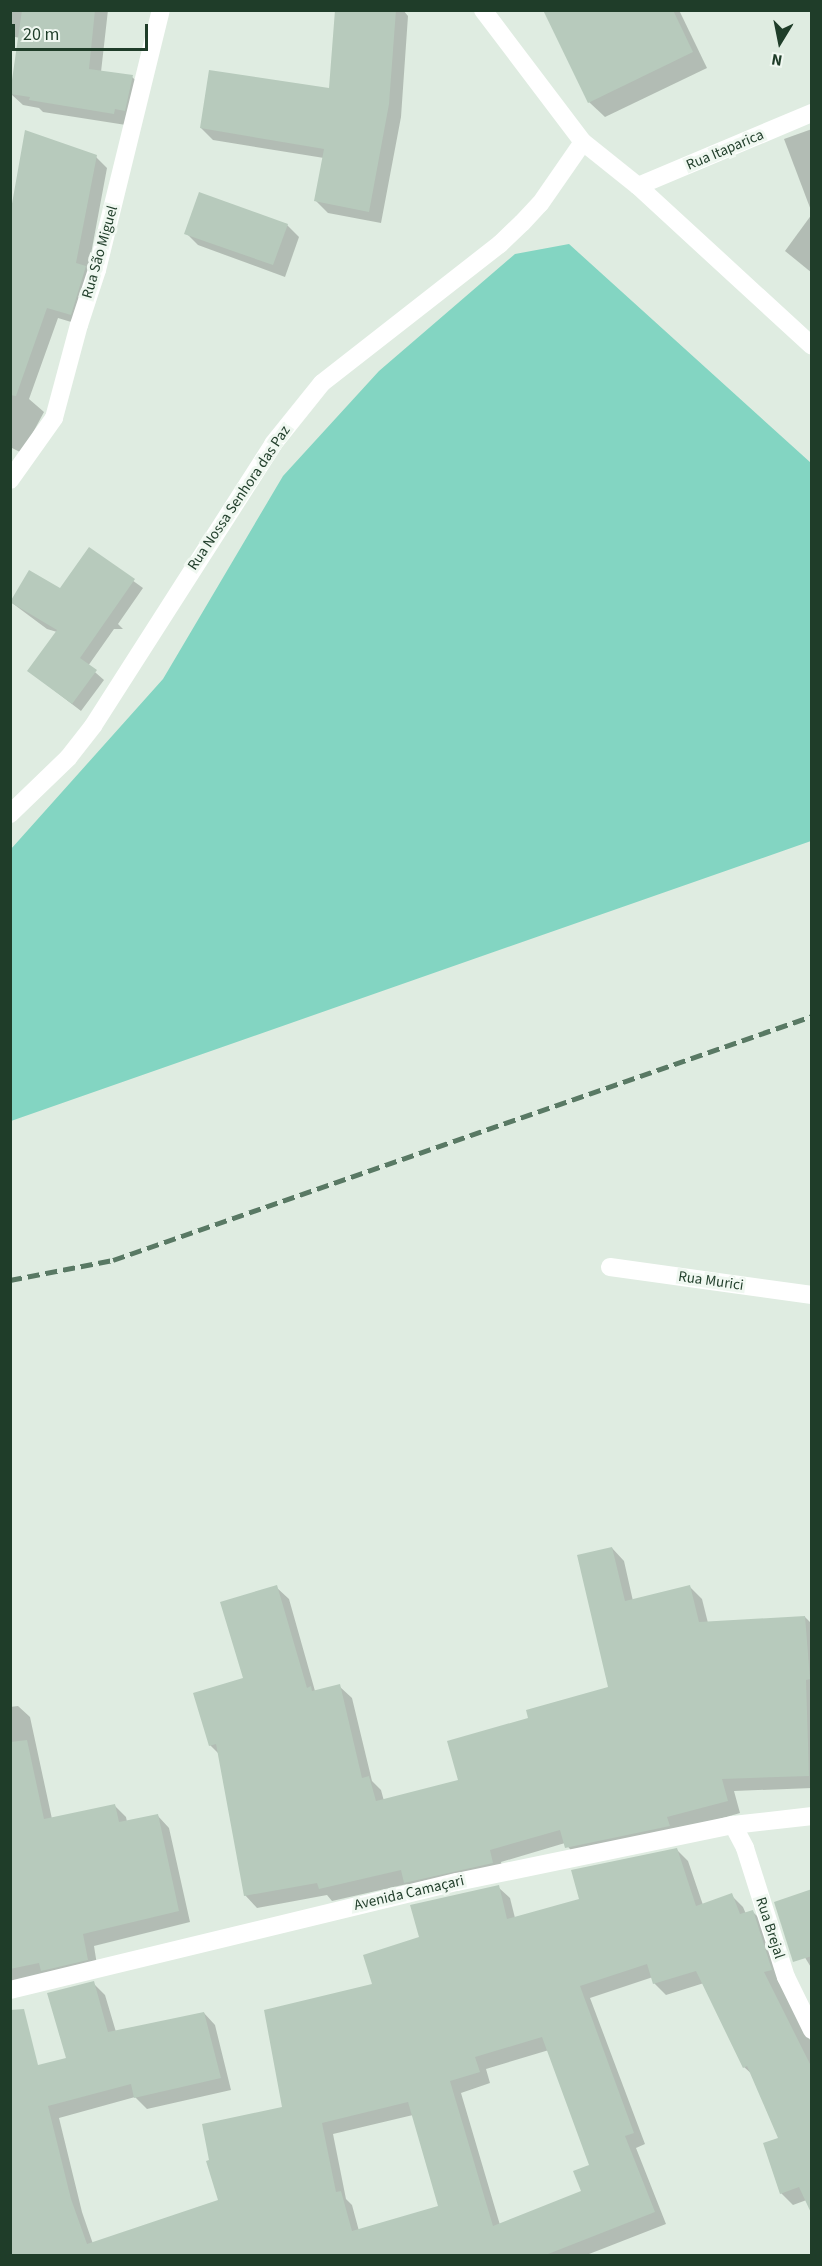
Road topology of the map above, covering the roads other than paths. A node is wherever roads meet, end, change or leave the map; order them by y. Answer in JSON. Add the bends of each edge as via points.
{"nodes":[{"id":1,"x":161,"y":10,"type":"edge"},
{"id":2,"x":483,"y":10,"type":"edge"},
{"id":3,"x":812,"y":113,"type":"edge"},
{"id":4,"x":583,"y":142,"type":"junction"},
{"id":5,"x":638,"y":186,"type":"junction"},
{"id":6,"x":812,"y":346,"type":"edge"},
{"id":7,"x":10,"y":480,"type":"edge"},
{"id":8,"x":10,"y":814,"type":"edge"},
{"id":9,"x":610,"y":1267,"type":"dead end"},
{"id":10,"x":812,"y":1295,"type":"edge"},
{"id":11,"x":812,"y":1816,"type":"edge"},
{"id":12,"x":733,"y":1825,"type":"junction"},
{"id":13,"x":10,"y":1990,"type":"edge"},
{"id":14,"x":812,"y":2030,"type":"edge"}],
"edges":[{"from":1,"to":7,"type":"street","name":"Rua São Miguel","via":[[97,270],[54,418]]},
{"from":2,"to":4,"type":"street"},
{"from":3,"to":5,"type":"street","name":"Rua Itaparica"},
{"from":4,"to":5,"type":"street"},
{"from":4,"to":8,"type":"street","name":"Rua Nossa Senhora das Paz","via":[[522,224],[322,383],[273,444],[93,726],[68,758]]},
{"from":5,"to":6,"type":"street"},
{"from":9,"to":10,"type":"street","name":"Rua Murici"},
{"from":11,"to":12,"type":"street","name":"Avenida Camaçari"},
{"from":12,"to":13,"type":"street","name":"Avenida Camaçari","via":[[457,1882]]},
{"from":12,"to":14,"type":"street","name":"Rua Brejal","via":[[745,1848],[786,1977]]}]}
